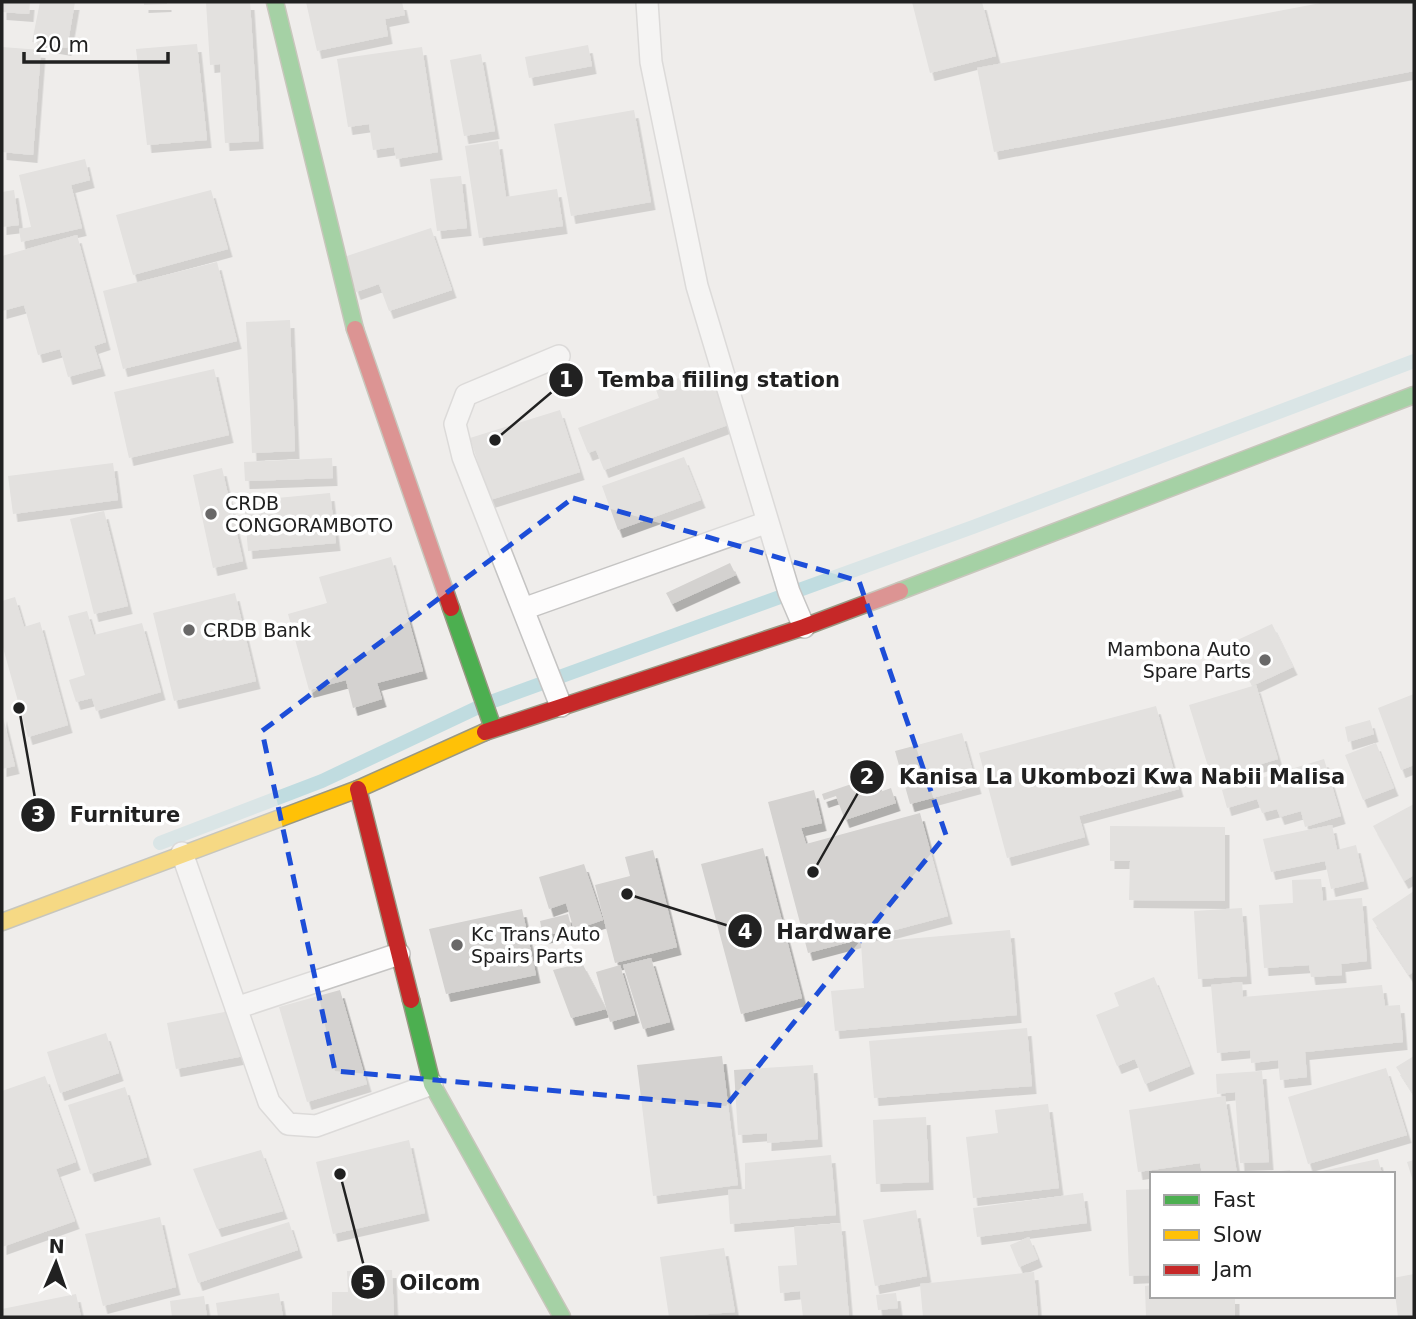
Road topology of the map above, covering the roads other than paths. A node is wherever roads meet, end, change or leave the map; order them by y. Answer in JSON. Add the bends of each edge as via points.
{"nodes":[{"id":1,"x":275,"y":2,"type":"edge"},
{"id":2,"x":647,"y":2,"type":"edge"},
{"id":3,"x":559,"y":356,"type":"dead end"},
{"id":4,"x":1414,"y":395,"type":"edge"},
{"id":5,"x":768,"y":522,"type":"junction"},
{"id":6,"x":523,"y":609,"type":"junction"},
{"id":7,"x":804,"y":627,"type":"junction"},
{"id":8,"x":561,"y":706,"type":"junction"},
{"id":9,"x":494,"y":728,"type":"junction"},
{"id":10,"x":358,"y":789,"type":"junction"},
{"id":11,"x":182,"y":853,"type":"junction"},
{"id":12,"x":2,"y":922,"type":"edge"},
{"id":13,"x":400,"y":954,"type":"junction"},
{"id":14,"x":236,"y":1008,"type":"junction"},
{"id":15,"x":432,"y":1084,"type":"junction"},
{"id":16,"x":562,"y":1317,"type":"edge"}],
"edges":[{"from":1,"to":9,"type":"main road","via":[[356,335]]},
{"from":2,"to":5,"type":"lane","via":[[651,62],[697,286]]},
{"from":3,"to":6,"type":"lane","via":[[466,394],[455,424],[463,457]]},
{"from":4,"to":7,"type":"main road"},
{"from":5,"to":6,"type":"lane"},
{"from":5,"to":7,"type":"lane"},
{"from":6,"to":8,"type":"lane"},
{"from":7,"to":8,"type":"main road"},
{"from":8,"to":9,"type":"main road"},
{"from":9,"to":10,"type":"main road"},
{"from":10,"to":11,"type":"main road"},
{"from":10,"to":13,"type":"main road"},
{"from":11,"to":12,"type":"main road"},
{"from":11,"to":14,"type":"lane"},
{"from":13,"to":14,"type":"lane"},
{"from":13,"to":15,"type":"main road"},
{"from":14,"to":15,"type":"lane","via":[[270,1102],[288,1124],[316,1126]]},
{"from":15,"to":16,"type":"main road"}]}
